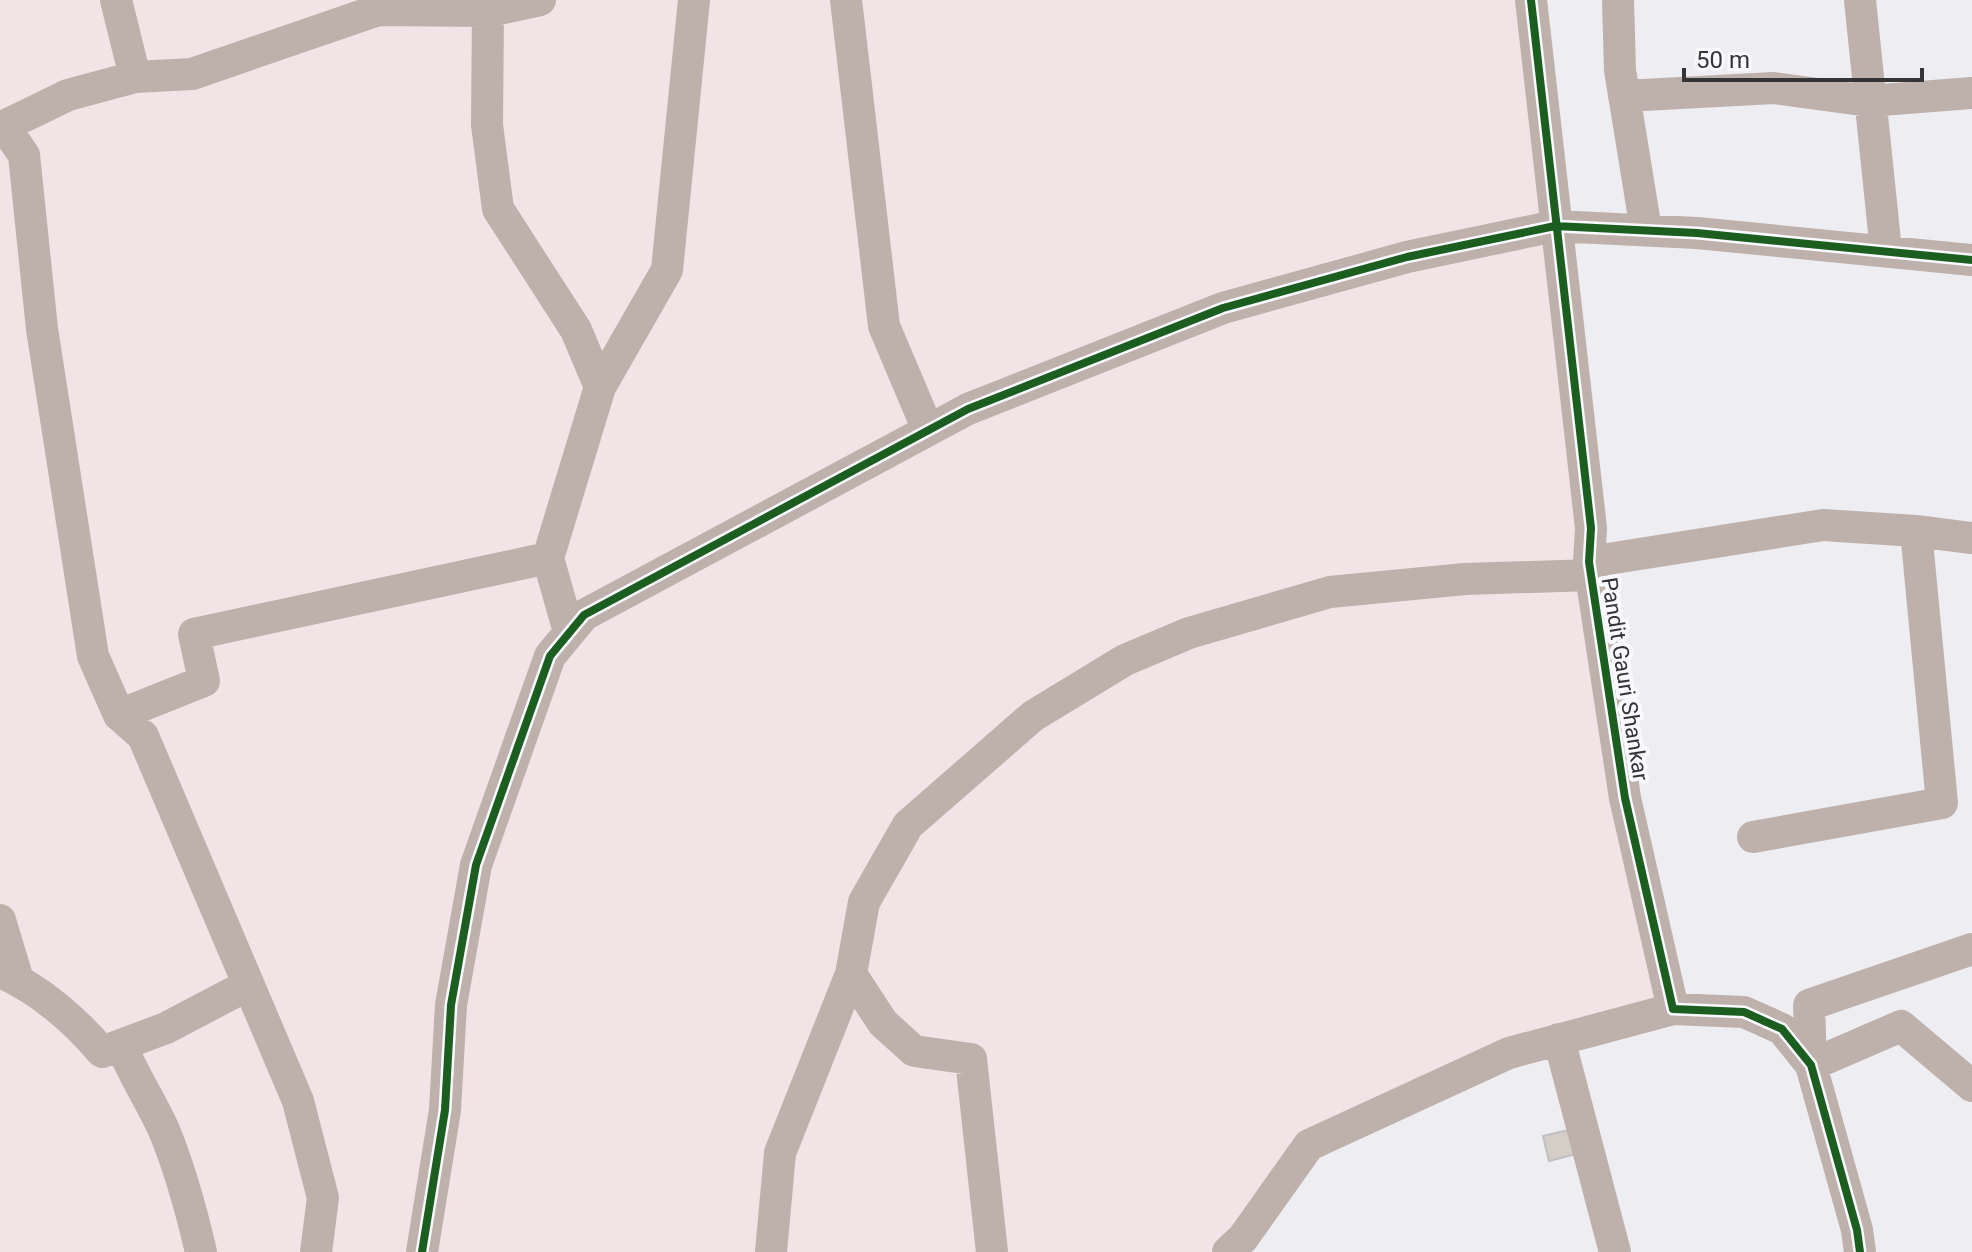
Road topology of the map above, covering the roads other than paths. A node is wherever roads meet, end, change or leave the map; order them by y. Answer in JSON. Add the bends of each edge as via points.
{"nodes":[{"id":1,"x":116,"y":0,"type":"edge"},
{"id":2,"x":540,"y":0,"type":"edge"},
{"id":3,"x":694,"y":0,"type":"edge"},
{"id":4,"x":846,"y":0,"type":"edge"},
{"id":5,"x":1531,"y":0,"type":"edge"},
{"id":6,"x":1618,"y":0,"type":"edge"},
{"id":7,"x":1860,"y":0,"type":"edge"},
{"id":8,"x":377,"y":5,"type":"edge"},
{"id":9,"x":488,"y":11,"type":"junction"},
{"id":10,"x":135,"y":77,"type":"junction"},
{"id":11,"x":1972,"y":93,"type":"edge"},
{"id":12,"x":1624,"y":96,"type":"junction"},
{"id":13,"x":1869,"y":101,"type":"junction"},
{"id":14,"x":2,"y":127,"type":"edge"},
{"id":15,"x":1555,"y":226,"type":"junction"},
{"id":16,"x":1646,"y":230,"type":"junction"},
{"id":17,"x":1886,"y":251,"type":"junction"},
{"id":18,"x":1972,"y":260,"type":"edge"},
{"id":19,"x":600,"y":387,"type":"junction"},
{"id":20,"x":928,"y":430,"type":"junction"},
{"id":21,"x":1916,"y":531,"type":"junction"},
{"id":22,"x":1972,"y":538,"type":"edge"},
{"id":23,"x":548,"y":558,"type":"junction"},
{"id":24,"x":1590,"y":568,"type":"junction"},
{"id":25,"x":569,"y":632,"type":"junction"},
{"id":26,"x":119,"y":715,"type":"junction"},
{"id":27,"x":1753,"y":837,"type":"dead end"},
{"id":28,"x":0,"y":920,"type":"edge"},
{"id":29,"x":1972,"y":949,"type":"edge"},
{"id":30,"x":851,"y":974,"type":"junction"},
{"id":31,"x":9,"y":976,"type":"edge"},
{"id":32,"x":248,"y":985,"type":"junction"},
{"id":33,"x":1673,"y":1009,"type":"junction"},
{"id":34,"x":1559,"y":1039,"type":"junction"},
{"id":35,"x":121,"y":1045,"type":"junction"},
{"id":36,"x":1811,"y":1065,"type":"junction"},
{"id":37,"x":1972,"y":1086,"type":"edge"},
{"id":38,"x":201,"y":1252,"type":"edge"},
{"id":39,"x":316,"y":1252,"type":"edge"},
{"id":40,"x":422,"y":1252,"type":"edge"},
{"id":41,"x":771,"y":1252,"type":"edge"},
{"id":42,"x":992,"y":1252,"type":"edge"},
{"id":43,"x":1228,"y":1252,"type":"edge"},
{"id":44,"x":1615,"y":1252,"type":"edge"},
{"id":45,"x":1860,"y":1252,"type":"edge"}],
"edges":[{"from":1,"to":10,"type":"street"},
{"from":2,"to":9,"type":"street"},
{"from":3,"to":19,"type":"street","via":[[667,270]]},
{"from":4,"to":20,"type":"street","via":[[884,326]]},
{"from":5,"to":15,"type":"street","name":"Pandit Gauri Shankar"},
{"from":6,"to":12,"type":"street"},
{"from":7,"to":13,"type":"street"},
{"from":8,"to":9,"type":"street"},
{"from":8,"to":10,"type":"street","via":[[192,74]]},
{"from":9,"to":19,"type":"street","via":[[487,125],[498,209],[576,330]]},
{"from":10,"to":14,"type":"street","via":[[68,95]]},
{"from":11,"to":13,"type":"street"},
{"from":12,"to":13,"type":"street","via":[[1774,88]]},
{"from":12,"to":16,"type":"street"},
{"from":13,"to":17,"type":"street"},
{"from":14,"to":26,"type":"street","via":[[24,155],[42,329],[93,656]]},
{"from":15,"to":16,"type":"street"},
{"from":15,"to":20,"type":"street","via":[[1407,257],[1223,308],[968,409]]},
{"from":15,"to":24,"type":"street","name":"Pandit Gauri Shankar","via":[[1591,528]]},
{"from":16,"to":17,"type":"street"},
{"from":17,"to":18,"type":"street"},
{"from":19,"to":23,"type":"street"},
{"from":20,"to":25,"type":"street","via":[[584,615]]},
{"from":21,"to":22,"type":"street"},
{"from":21,"to":24,"type":"street","via":[[1823,525]]},
{"from":21,"to":27,"type":"street","via":[[1942,803]]},
{"from":23,"to":25,"type":"street"},
{"from":23,"to":26,"type":"street","via":[[194,634],[204,681]]},
{"from":24,"to":30,"type":"street","via":[[1330,592],[1189,633],[1125,660],[1033,716],[908,825],[864,902]]},
{"from":24,"to":33,"type":"street","name":"Pandit Gauri Shankar","via":[[1625,798]]},
{"from":25,"to":40,"type":"street","via":[[550,656],[476,865],[451,1005],[445,1110]]},
{"from":26,"to":32,"type":"street","via":[[143,736]]},
{"from":28,"to":31,"type":"street"},
{"from":29,"to":36,"type":"street","via":[[1809,1005]]},
{"from":30,"to":41,"type":"street","via":[[780,1153]]},
{"from":30,"to":42,"type":"street","via":[[883,1023],[914,1051],[971,1059]]},
{"from":31,"to":35,"type":"street","via":[[82,1028],[102,1052]]},
{"from":32,"to":35,"type":"street"},
{"from":32,"to":39,"type":"street","via":[[298,1101],[323,1198]]},
{"from":33,"to":34,"type":"street"},
{"from":33,"to":36,"type":"street","via":[[1744,1012],[1782,1029]]},
{"from":34,"to":43,"type":"street","via":[[1509,1053],[1309,1145]]},
{"from":34,"to":44,"type":"street"},
{"from":35,"to":38,"type":"street","via":[[184,1182]]},
{"from":36,"to":37,"type":"street","via":[[1901,1026]]},
{"from":36,"to":45,"type":"street"}]}
